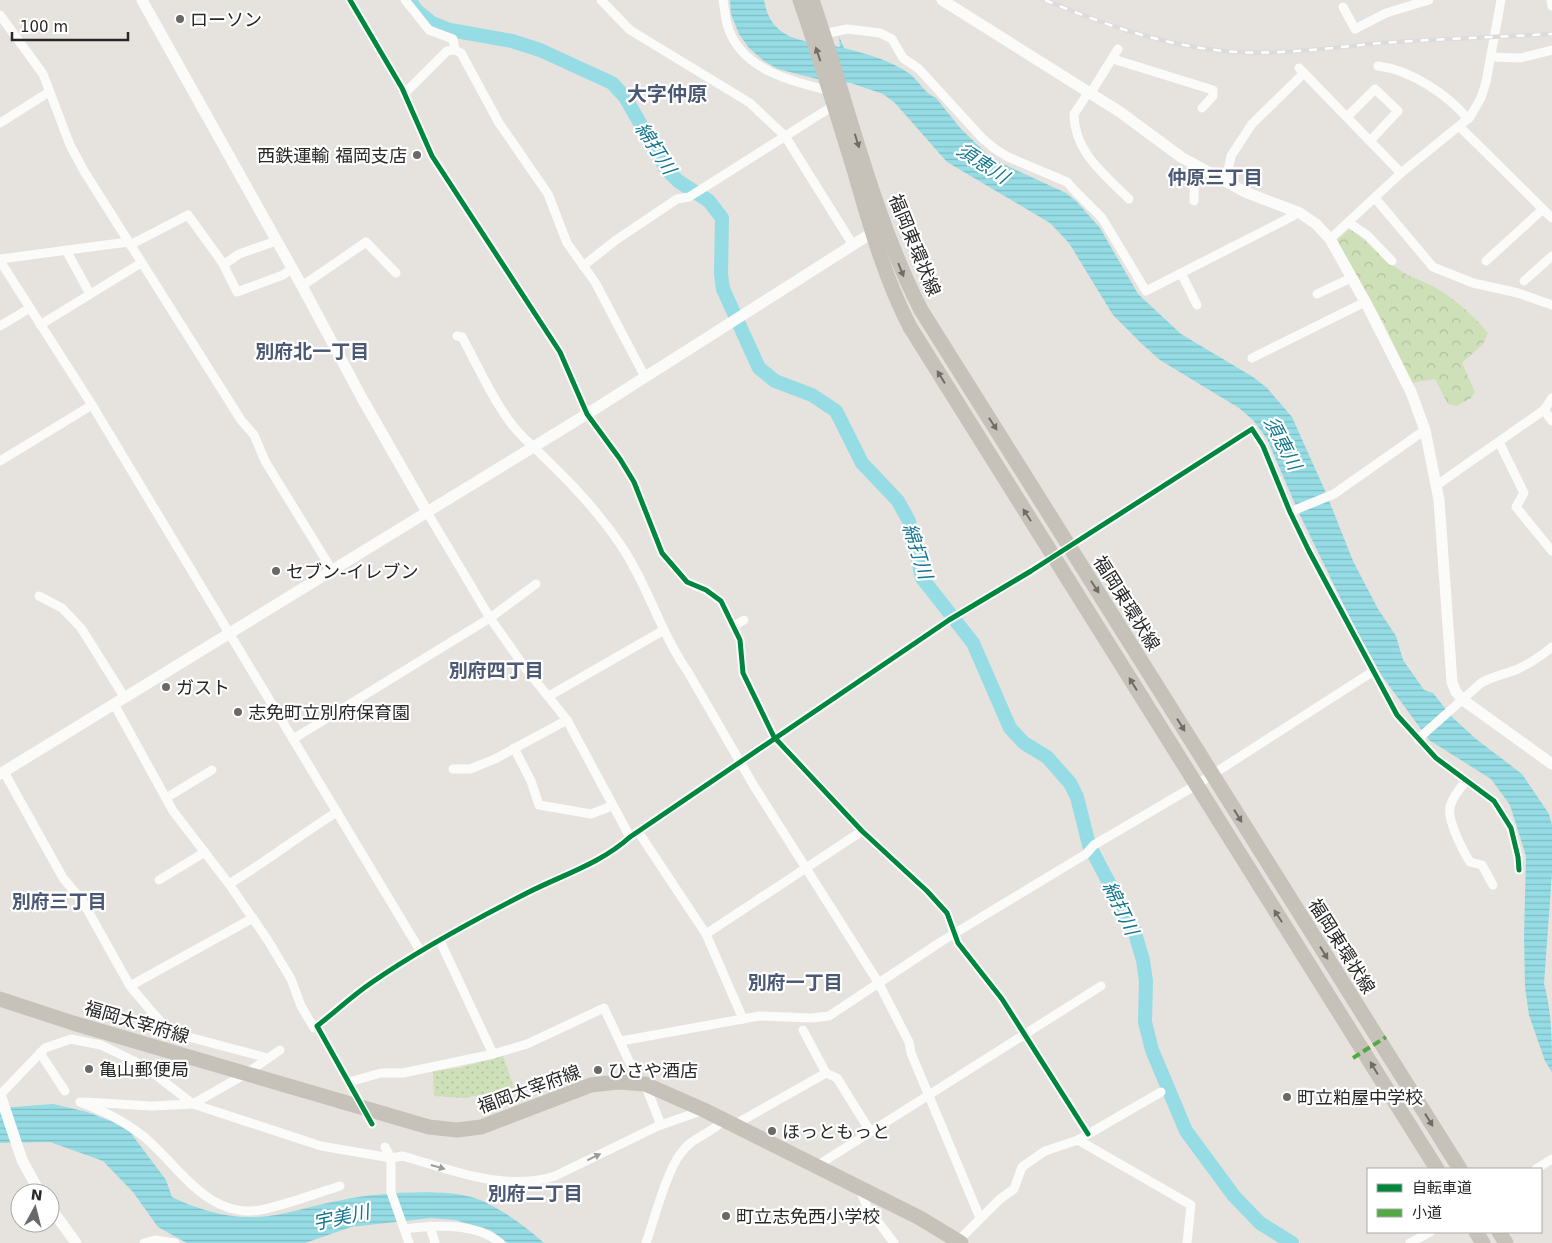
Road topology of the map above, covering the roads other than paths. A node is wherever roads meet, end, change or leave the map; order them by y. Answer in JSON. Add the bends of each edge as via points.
{"nodes":[{"id":1,"x":142,"y":0,"type":"edge"},
{"id":2,"x":350,"y":0,"type":"edge"},
{"id":3,"x":405,"y":0,"type":"edge"},
{"id":4,"x":601,"y":0,"type":"edge"},
{"id":5,"x":723,"y":0,"type":"edge"},
{"id":6,"x":800,"y":0,"type":"edge"},
{"id":7,"x":812,"y":0,"type":"edge"},
{"id":8,"x":942,"y":0,"type":"edge"},
{"id":9,"x":1429,"y":0,"type":"edge"},
{"id":10,"x":1501,"y":0,"type":"edge"},
{"id":11,"x":1551,"y":0,"type":"edge"},
{"id":12,"x":1552,"y":6,"type":"edge"},
{"id":13,"x":1343,"y":7,"type":"dead end"},
{"id":14,"x":0,"y":15,"type":"edge"},
{"id":15,"x":824,"y":34,"type":"junction"},
{"id":16,"x":1118,"y":49,"type":"dead end"},
{"id":17,"x":455,"y":50,"type":"junction"},
{"id":18,"x":1552,"y":50,"type":"edge"},
{"id":19,"x":1492,"y":57,"type":"junction"},
{"id":20,"x":1113,"y":59,"type":"junction"},
{"id":21,"x":1378,"y":66,"type":"dead end"},
{"id":22,"x":836,"y":89,"type":"junction"},
{"id":23,"x":49,"y":92,"type":"junction"},
{"id":24,"x":404,"y":92,"type":"junction"},
{"id":25,"x":1089,"y":94,"type":"junction"},
{"id":26,"x":834,"y":107,"type":"junction"},
{"id":27,"x":1202,"y":108,"type":"dead end"},
{"id":28,"x":1347,"y":117,"type":"junction"},
{"id":29,"x":1468,"y":119,"type":"junction"},
{"id":30,"x":0,"y":123,"type":"edge"},
{"id":31,"x":1460,"y":128,"type":"junction"},
{"id":32,"x":785,"y":136,"type":"junction"},
{"id":33,"x":1370,"y":141,"type":"junction"},
{"id":34,"x":1194,"y":164,"type":"junction"},
{"id":35,"x":1401,"y":173,"type":"junction"},
{"id":36,"x":1226,"y":181,"type":"junction"},
{"id":37,"x":1375,"y":198,"type":"junction"},
{"id":38,"x":1129,"y":199,"type":"dead end"},
{"id":39,"x":1194,"y":201,"type":"dead end"},
{"id":40,"x":1543,"y":209,"type":"junction"},
{"id":41,"x":1296,"y":212,"type":"junction"},
{"id":42,"x":1552,"y":218,"type":"edge"},
{"id":43,"x":1349,"y":223,"type":"junction"},
{"id":44,"x":878,"y":228,"type":"junction"},
{"id":45,"x":1330,"y":239,"type":"junction"},
{"id":46,"x":276,"y":241,"type":"junction"},
{"id":47,"x":129,"y":244,"type":"junction"},
{"id":48,"x":853,"y":246,"type":"junction"},
{"id":49,"x":66,"y":250,"type":"junction"},
{"id":50,"x":1552,"y":256,"type":"edge"},
{"id":51,"x":0,"y":260,"type":"edge"},
{"id":52,"x":1392,"y":261,"type":"dead end"},
{"id":53,"x":1486,"y":261,"type":"dead end"},
{"id":54,"x":222,"y":262,"type":"junction"},
{"id":55,"x":141,"y":263,"type":"junction"},
{"id":56,"x":583,"y":266,"type":"junction"},
{"id":57,"x":292,"y":268,"type":"junction"},
{"id":58,"x":396,"y":273,"type":"dead end"},
{"id":59,"x":1181,"y":273,"type":"junction"},
{"id":60,"x":1351,"y":278,"type":"junction"},
{"id":61,"x":1524,"y":281,"type":"dead end"},
{"id":62,"x":302,"y":286,"type":"junction"},
{"id":63,"x":90,"y":294,"type":"junction"},
{"id":64,"x":1317,"y":294,"type":"dead end"},
{"id":65,"x":1365,"y":302,"type":"junction"},
{"id":66,"x":1552,"y":304,"type":"edge"},
{"id":67,"x":1197,"y":305,"type":"dead end"},
{"id":68,"x":30,"y":308,"type":"junction"},
{"id":69,"x":40,"y":325,"type":"junction"},
{"id":70,"x":0,"y":326,"type":"edge"},
{"id":71,"x":457,"y":336,"type":"dead end"},
{"id":72,"x":1252,"y":358,"type":"dead end"},
{"id":73,"x":645,"y":377,"type":"junction"},
{"id":74,"x":1552,"y":398,"type":"edge"},
{"id":75,"x":92,"y":405,"type":"junction"},
{"id":76,"x":1544,"y":410,"type":"junction"},
{"id":77,"x":587,"y":414,"type":"junction"},
{"id":78,"x":1552,"y":421,"type":"edge"},
{"id":79,"x":1425,"y":430,"type":"junction"},
{"id":80,"x":1499,"y":442,"type":"junction"},
{"id":81,"x":534,"y":446,"type":"junction"},
{"id":82,"x":0,"y":461,"type":"edge"},
{"id":83,"x":1437,"y":485,"type":"junction"},
{"id":84,"x":1293,"y":511,"type":"junction"},
{"id":85,"x":427,"y":512,"type":"junction"},
{"id":86,"x":1068,"y":546,"type":"junction"},
{"id":87,"x":1552,"y":551,"type":"edge"},
{"id":88,"x":1053,"y":556,"type":"junction"},
{"id":89,"x":332,"y":570,"type":"junction"},
{"id":90,"x":536,"y":584,"type":"dead end"},
{"id":91,"x":39,"y":596,"type":"dead end"},
{"id":92,"x":490,"y":618,"type":"junction"},
{"id":93,"x":744,"y":620,"type":"dead end"},
{"id":94,"x":734,"y":626,"type":"junction"},
{"id":95,"x":664,"y":630,"type":"junction"},
{"id":96,"x":230,"y":633,"type":"junction"},
{"id":97,"x":1552,"y":647,"type":"edge"},
{"id":98,"x":1372,"y":672,"type":"junction"},
{"id":99,"x":549,"y":696,"type":"junction"},
{"id":100,"x":1464,"y":700,"type":"junction"},
{"id":101,"x":119,"y":701,"type":"junction"},
{"id":102,"x":567,"y":720,"type":"junction"},
{"id":103,"x":774,"y":737,"type":"junction"},
{"id":104,"x":1420,"y":738,"type":"junction"},
{"id":105,"x":293,"y":739,"type":"junction"},
{"id":106,"x":514,"y":748,"type":"junction"},
{"id":107,"x":741,"y":762,"type":"junction"},
{"id":108,"x":1552,"y":764,"type":"edge"},
{"id":109,"x":453,"y":769,"type":"dead end"},
{"id":110,"x":212,"y":770,"type":"dead end"},
{"id":111,"x":2,"y":773,"type":"edge"},
{"id":112,"x":1212,"y":774,"type":"junction"},
{"id":113,"x":1466,"y":781,"type":"junction"},
{"id":114,"x":1196,"y":785,"type":"junction"},
{"id":115,"x":166,"y":798,"type":"junction"},
{"id":116,"x":612,"y":806,"type":"junction"},
{"id":117,"x":337,"y":812,"type":"junction"},
{"id":118,"x":862,"y":831,"type":"junction"},
{"id":119,"x":634,"y":835,"type":"junction"},
{"id":120,"x":205,"y":852,"type":"junction"},
{"id":121,"x":806,"y":867,"type":"junction"},
{"id":122,"x":1518,"y":870,"type":"dead end"},
{"id":123,"x":159,"y":880,"type":"dead end"},
{"id":124,"x":229,"y":884,"type":"junction"},
{"id":125,"x":1493,"y":885,"type":"dead end"},
{"id":126,"x":253,"y":918,"type":"junction"},
{"id":127,"x":706,"y":934,"type":"junction"},
{"id":128,"x":954,"y":935,"type":"junction"},
{"id":129,"x":440,"y":941,"type":"junction"},
{"id":130,"x":421,"y":952,"type":"junction"},
{"id":131,"x":878,"y":982,"type":"junction"},
{"id":132,"x":130,"y":986,"type":"junction"},
{"id":133,"x":1101,"y":986,"type":"dead end"},
{"id":134,"x":0,"y":999,"type":"edge"},
{"id":135,"x":743,"y":1019,"type":"junction"},
{"id":136,"x":317,"y":1026,"type":"junction"},
{"id":137,"x":803,"y":1030,"type":"dead end"},
{"id":138,"x":1024,"y":1034,"type":"junction"},
{"id":139,"x":621,"y":1041,"type":"junction"},
{"id":140,"x":280,"y":1050,"type":"dead end"},
{"id":141,"x":40,"y":1053,"type":"junction"},
{"id":142,"x":494,"y":1054,"type":"junction"},
{"id":143,"x":268,"y":1058,"type":"junction"},
{"id":144,"x":247,"y":1073,"type":"junction"},
{"id":145,"x":826,"y":1073,"type":"junction"},
{"id":146,"x":349,"y":1082,"type":"junction"},
{"id":147,"x":645,"y":1084,"type":"junction"},
{"id":148,"x":65,"y":1091,"type":"dead end"},
{"id":149,"x":1161,"y":1092,"type":"dead end"},
{"id":150,"x":1,"y":1096,"type":"edge"},
{"id":151,"x":930,"y":1096,"type":"junction"},
{"id":152,"x":193,"y":1104,"type":"junction"},
{"id":153,"x":363,"y":1108,"type":"junction"},
{"id":154,"x":704,"y":1110,"type":"junction"},
{"id":155,"x":729,"y":1123,"type":"junction"},
{"id":156,"x":372,"y":1124,"type":"dead end"},
{"id":157,"x":662,"y":1125,"type":"junction"},
{"id":158,"x":870,"y":1131,"type":"junction"},
{"id":159,"x":1088,"y":1134,"type":"junction"},
{"id":160,"x":1078,"y":1140,"type":"junction"},
{"id":161,"x":385,"y":1147,"type":"dead end"},
{"id":162,"x":391,"y":1158,"type":"junction"},
{"id":163,"x":1552,"y":1159,"type":"edge"},
{"id":164,"x":815,"y":1167,"type":"junction"},
{"id":165,"x":1435,"y":1168,"type":"edge"},
{"id":166,"x":1459,"y":1168,"type":"edge"},
{"id":167,"x":1538,"y":1168,"type":"edge"},
{"id":168,"x":35,"y":1183,"type":"edge"},
{"id":169,"x":340,"y":1186,"type":"dead end"},
{"id":170,"x":858,"y":1187,"type":"junction"},
{"id":171,"x":980,"y":1218,"type":"junction"},
{"id":172,"x":60,"y":1221,"type":"edge"},
{"id":173,"x":404,"y":1226,"type":"junction"},
{"id":174,"x":430,"y":1226,"type":"junction"},
{"id":175,"x":1428,"y":1233,"type":"edge"},
{"id":176,"x":647,"y":1242,"type":"edge"},
{"id":177,"x":959,"y":1242,"type":"edge"},
{"id":178,"x":76,"y":1243,"type":"edge"},
{"id":179,"x":144,"y":1243,"type":"edge"},
{"id":180,"x":174,"y":1243,"type":"edge"},
{"id":181,"x":409,"y":1243,"type":"edge"},
{"id":182,"x":435,"y":1243,"type":"edge"},
{"id":183,"x":500,"y":1243,"type":"edge"},
{"id":184,"x":894,"y":1243,"type":"edge"},
{"id":185,"x":1187,"y":1243,"type":"edge"},
{"id":186,"x":1410,"y":1243,"type":"edge"}],
"edges":[{"from":1,"to":46,"type":"street"},
{"from":2,"to":24,"type":"street"},
{"from":3,"to":17,"type":"street","via":[[429,30],[453,39]]},
{"from":4,"to":32,"type":"street","via":[[630,30],[750,102]]},
{"from":5,"to":22,"type":"street","via":[[728,30],[738,48],[755,63],[791,81]]},
{"from":22,"to":6,"type":"main road","name":"福岡東環状線","one_way":true},
{"from":7,"to":15,"type":"main road","name":"福岡東環状線"},
{"from":8,"to":25,"type":"street"},
{"from":9,"to":13,"type":"street","via":[[1386,12],[1355,29]]},
{"from":10,"to":19,"type":"street"},
{"from":11,"to":12,"type":"street"},
{"from":14,"to":23,"type":"street","via":[[43,74]]},
{"from":15,"to":22,"type":"main road","name":"福岡東環状線"},
{"from":15,"to":59,"type":"street","via":[[847,29],[880,33],[892,39],[903,58],[919,69],[995,149],[1067,182],[1102,218],[1146,291]]},
{"from":16,"to":20,"type":"street"},
{"from":17,"to":24,"type":"street","via":[[447,51]]},
{"from":17,"to":56,"type":"street","via":[[461,53],[500,123],[545,189],[567,244]]},
{"from":18,"to":19,"type":"street","via":[[1521,58]]},
{"from":19,"to":29,"type":"street","via":[[1481,98]]},
{"from":20,"to":25,"type":"street"},
{"from":20,"to":27,"type":"street","via":[[1212,90],[1213,96]]},
{"from":21,"to":29,"type":"street","via":[[1416,79],[1448,100]]},
{"from":22,"to":26,"type":"main road","name":"福岡東環状線"},
{"from":22,"to":44,"type":"main road","name":"福岡東環状線","one_way":true},
{"from":23,"to":30,"type":"street"},
{"from":23,"to":47,"type":"street","via":[[74,153]]},
{"from":24,"to":77,"type":"street","via":[[432,156],[560,352]]},
{"from":25,"to":34,"type":"street"},
{"from":25,"to":38,"type":"street","via":[[1074,114],[1080,144],[1091,163]]},
{"from":26,"to":32,"type":"street"},
{"from":26,"to":44,"type":"main road","name":"福岡東環状線"},
{"from":28,"to":33,"type":"street"},
{"from":28,"to":33,"type":"street","via":[[1376,89],[1398,111]]},
{"from":28,"to":36,"type":"street","via":[[1302,71],[1252,124],[1231,156]]},
{"from":29,"to":31,"type":"street"},
{"from":31,"to":35,"type":"street"},
{"from":31,"to":40,"type":"street"},
{"from":32,"to":48,"type":"street"},
{"from":32,"to":56,"type":"street","via":[[689,197],[677,199]]},
{"from":33,"to":35,"type":"street"},
{"from":34,"to":36,"type":"street"},
{"from":34,"to":39,"type":"street"},
{"from":35,"to":37,"type":"street"},
{"from":36,"to":41,"type":"street"},
{"from":37,"to":43,"type":"street"},
{"from":37,"to":66,"type":"street","via":[[1433,267],[1473,283]]},
{"from":40,"to":42,"type":"street"},
{"from":40,"to":53,"type":"street"},
{"from":41,"to":45,"type":"street","via":[[1316,224]]},
{"from":41,"to":59,"type":"street"},
{"from":43,"to":45,"type":"street"},
{"from":43,"to":52,"type":"street","via":[[1367,235]]},
{"from":44,"to":48,"type":"street"},
{"from":44,"to":86,"type":"main road","name":"福岡東環状線","one_way":true,"via":[[921,310]]},
{"from":88,"to":44,"type":"main road","name":"福岡東環状線","one_way":true,"via":[[910,327],[900,306]]},
{"from":45,"to":60,"type":"street"},
{"from":46,"to":54,"type":"street"},
{"from":46,"to":57,"type":"street"},
{"from":47,"to":49,"type":"street"},
{"from":47,"to":54,"type":"street","via":[[188,215]]},
{"from":47,"to":55,"type":"street"},
{"from":48,"to":73,"type":"street"},
{"from":49,"to":51,"type":"street"},
{"from":49,"to":63,"type":"street"},
{"from":50,"to":61,"type":"street"},
{"from":51,"to":68,"type":"street"},
{"from":54,"to":57,"type":"street","via":[[237,292],[283,275]]},
{"from":55,"to":63,"type":"street"},
{"from":55,"to":89,"type":"street","via":[[241,420],[254,435],[265,461]]},
{"from":56,"to":73,"type":"street","via":[[595,282]]},
{"from":57,"to":62,"type":"street"},
{"from":58,"to":62,"type":"street","via":[[366,242]]},
{"from":59,"to":67,"type":"street"},
{"from":60,"to":64,"type":"street"},
{"from":60,"to":65,"type":"street"},
{"from":62,"to":85,"type":"street","via":[[362,400]]},
{"from":63,"to":69,"type":"street"},
{"from":65,"to":72,"type":"street"},
{"from":65,"to":79,"type":"street","via":[[1411,392]]},
{"from":68,"to":69,"type":"street"},
{"from":68,"to":70,"type":"street"},
{"from":69,"to":75,"type":"street"},
{"from":71,"to":81,"type":"street","via":[[462,336],[508,419]]},
{"from":73,"to":77,"type":"street"},
{"from":74,"to":76,"type":"street"},
{"from":75,"to":82,"type":"street"},
{"from":75,"to":96,"type":"street"},
{"from":76,"to":78,"type":"street"},
{"from":76,"to":80,"type":"street"},
{"from":77,"to":81,"type":"street"},
{"from":77,"to":94,"type":"street","via":[[634,482],[666,559],[687,582],[706,590],[720,601]]},
{"from":79,"to":83,"type":"street"},
{"from":79,"to":84,"type":"street","via":[[1334,494]]},
{"from":80,"to":83,"type":"street"},
{"from":80,"to":87,"type":"street","via":[[1524,493],[1516,507]]},
{"from":81,"to":85,"type":"street"},
{"from":81,"to":95,"type":"street","via":[[580,492],[621,545],[646,587]]},
{"from":83,"to":100,"type":"street","via":[[1450,674],[1456,692]]},
{"from":84,"to":86,"type":"street","via":[[1252,428]]},
{"from":84,"to":98,"type":"street"},
{"from":85,"to":89,"type":"street"},
{"from":85,"to":92,"type":"street"},
{"from":86,"to":88,"type":"street"},
{"from":86,"to":112,"type":"main road","name":"福岡東環状線","one_way":true},
{"from":88,"to":103,"type":"street","via":[[949,620]]},
{"from":114,"to":88,"type":"main road","name":"福岡東環状線","one_way":true},
{"from":89,"to":96,"type":"street"},
{"from":90,"to":92,"type":"street"},
{"from":91,"to":101,"type":"street","via":[[62,608],[82,628]]},
{"from":92,"to":99,"type":"street"},
{"from":92,"to":105,"type":"street"},
{"from":93,"to":94,"type":"street"},
{"from":94,"to":103,"type":"street","via":[[740,640],[742,673]]},
{"from":95,"to":99,"type":"street"},
{"from":95,"to":107,"type":"street"},
{"from":96,"to":101,"type":"street"},
{"from":96,"to":105,"type":"street"},
{"from":97,"to":100,"type":"street","via":[[1517,669],[1481,683]]},
{"from":98,"to":104,"type":"street","via":[[1397,714]]},
{"from":98,"to":112,"type":"street"},
{"from":99,"to":102,"type":"street"},
{"from":100,"to":104,"type":"street"},
{"from":100,"to":108,"type":"street"},
{"from":101,"to":111,"type":"street"},
{"from":101,"to":115,"type":"street"},
{"from":102,"to":106,"type":"street"},
{"from":102,"to":116,"type":"street"},
{"from":103,"to":107,"type":"street"},
{"from":103,"to":118,"type":"street"},
{"from":104,"to":113,"type":"street","via":[[1436,758]]},
{"from":105,"to":117,"type":"street"},
{"from":106,"to":109,"type":"street","via":[[470,769]]},
{"from":106,"to":116,"type":"street","via":[[539,805],[591,814]]},
{"from":107,"to":119,"type":"street"},
{"from":107,"to":121,"type":"street"},
{"from":110,"to":115,"type":"street"},
{"from":111,"to":132,"type":"street","via":[[63,878],[83,902]]},
{"from":112,"to":114,"type":"street"},
{"from":112,"to":166,"type":"main road","name":"福岡東環状線","one_way":true},
{"from":113,"to":122,"type":"street","via":[[1494,801],[1503,815],[1515,842]]},
{"from":113,"to":125,"type":"street","via":[[1449,811],[1470,862],[1482,865]]},
{"from":114,"to":128,"type":"street","via":[[1094,845],[1086,854]]},
{"from":165,"to":114,"type":"main road","name":"福岡東環状線","one_way":true},
{"from":115,"to":120,"type":"street"},
{"from":116,"to":119,"type":"street"},
{"from":117,"to":124,"type":"street"},
{"from":117,"to":130,"type":"street"},
{"from":118,"to":121,"type":"street"},
{"from":118,"to":128,"type":"street","via":[[934,898],[947,913]]},
{"from":119,"to":127,"type":"street"},
{"from":119,"to":129,"type":"street","via":[[588,866],[528,893]]},
{"from":120,"to":123,"type":"street"},
{"from":120,"to":124,"type":"street"},
{"from":121,"to":127,"type":"street"},
{"from":121,"to":131,"type":"street"},
{"from":124,"to":126,"type":"street"},
{"from":126,"to":132,"type":"street"},
{"from":126,"to":136,"type":"street","via":[[291,979],[314,1028]]},
{"from":127,"to":135,"type":"street"},
{"from":128,"to":131,"type":"street"},
{"from":128,"to":138,"type":"street"},
{"from":129,"to":130,"type":"street"},
{"from":129,"to":142,"type":"street"},
{"from":130,"to":136,"type":"street","via":[[370,983]]},
{"from":131,"to":135,"type":"street","via":[[829,1016]]},
{"from":131,"to":151,"type":"street","via":[[909,1042]]},
{"from":132,"to":143,"type":"street","via":[[166,1026],[185,1036]]},
{"from":133,"to":138,"type":"street"},
{"from":134,"to":144,"type":"main road","name":"福岡太宰府線"},
{"from":135,"to":139,"type":"street"},
{"from":136,"to":146,"type":"street"},
{"from":137,"to":145,"type":"street"},
{"from":138,"to":151,"type":"street"},
{"from":138,"to":159,"type":"street"},
{"from":139,"to":142,"type":"street","via":[[604,1008],[527,1044]]},
{"from":139,"to":147,"type":"street","via":[[636,1076]]},
{"from":140,"to":143,"type":"street"},
{"from":141,"to":148,"type":"street"},
{"from":141,"to":150,"type":"street"},
{"from":141,"to":152,"type":"street","via":[[57,1042],[71,1039],[101,1046],[144,1066]]},
{"from":142,"to":146,"type":"street","via":[[403,1072],[381,1073]]},
{"from":143,"to":144,"type":"street"},
{"from":144,"to":152,"type":"street"},
{"from":144,"to":153,"type":"main road","name":"福岡太宰府線"},
{"from":145,"to":155,"type":"street"},
{"from":145,"to":158,"type":"street","via":[[837,1078]]},
{"from":146,"to":153,"type":"street"},
{"from":147,"to":153,"type":"main road","name":"福岡太宰府線","via":[[591,1085],[480,1128],[457,1130],[429,1127]]},
{"from":147,"to":154,"type":"main road","name":"福岡太宰府線"},
{"from":147,"to":157,"type":"street"},
{"from":149,"to":159,"type":"street"},
{"from":150,"to":168,"type":"street","via":[[22,1160]]},
{"from":151,"to":158,"type":"street"},
{"from":151,"to":171,"type":"street"},
{"from":152,"to":162,"type":"street","via":[[321,1146]]},
{"from":152,"to":169,"type":"street","via":[[151,1106],[80,1102],[126,1123],[199,1192],[219,1204],[235,1209],[259,1210]]},
{"from":153,"to":156,"type":"street"},
{"from":154,"to":155,"type":"main road","name":"福岡太宰府線"},
{"from":154,"to":157,"type":"street"},
{"from":155,"to":164,"type":"main road","name":"福岡太宰府線"},
{"from":155,"to":176,"type":"street","via":[[697,1138],[681,1153],[672,1169]]},
{"from":162,"to":157,"type":"street","one_way":true,"via":[[403,1156],[480,1179],[543,1180]]},
{"from":158,"to":164,"type":"street"},
{"from":159,"to":160,"type":"street"},
{"from":160,"to":171,"type":"street","via":[[1045,1151],[1029,1162],[1022,1168],[1014,1189]]},
{"from":160,"to":185,"type":"street","via":[[1191,1206]]},
{"from":161,"to":162,"type":"street"},
{"from":162,"to":173,"type":"street","via":[[391,1192]]},
{"from":163,"to":167,"type":"street"},
{"from":164,"to":170,"type":"main road","name":"福岡太宰府線"},
{"from":170,"to":177,"type":"main road","name":"福岡太宰府線"},
{"from":170,"to":184,"type":"street","via":[[866,1207]]},
{"from":171,"to":177,"type":"street"},
{"from":172,"to":178,"type":"street"},
{"from":173,"to":174,"type":"street"},
{"from":173,"to":181,"type":"street"},
{"from":174,"to":182,"type":"street"},
{"from":174,"to":183,"type":"street","via":[[480,1232]]},
{"from":175,"to":186,"type":"street"},
{"from":179,"to":180,"type":"street","via":[[155,1240]]}]}
